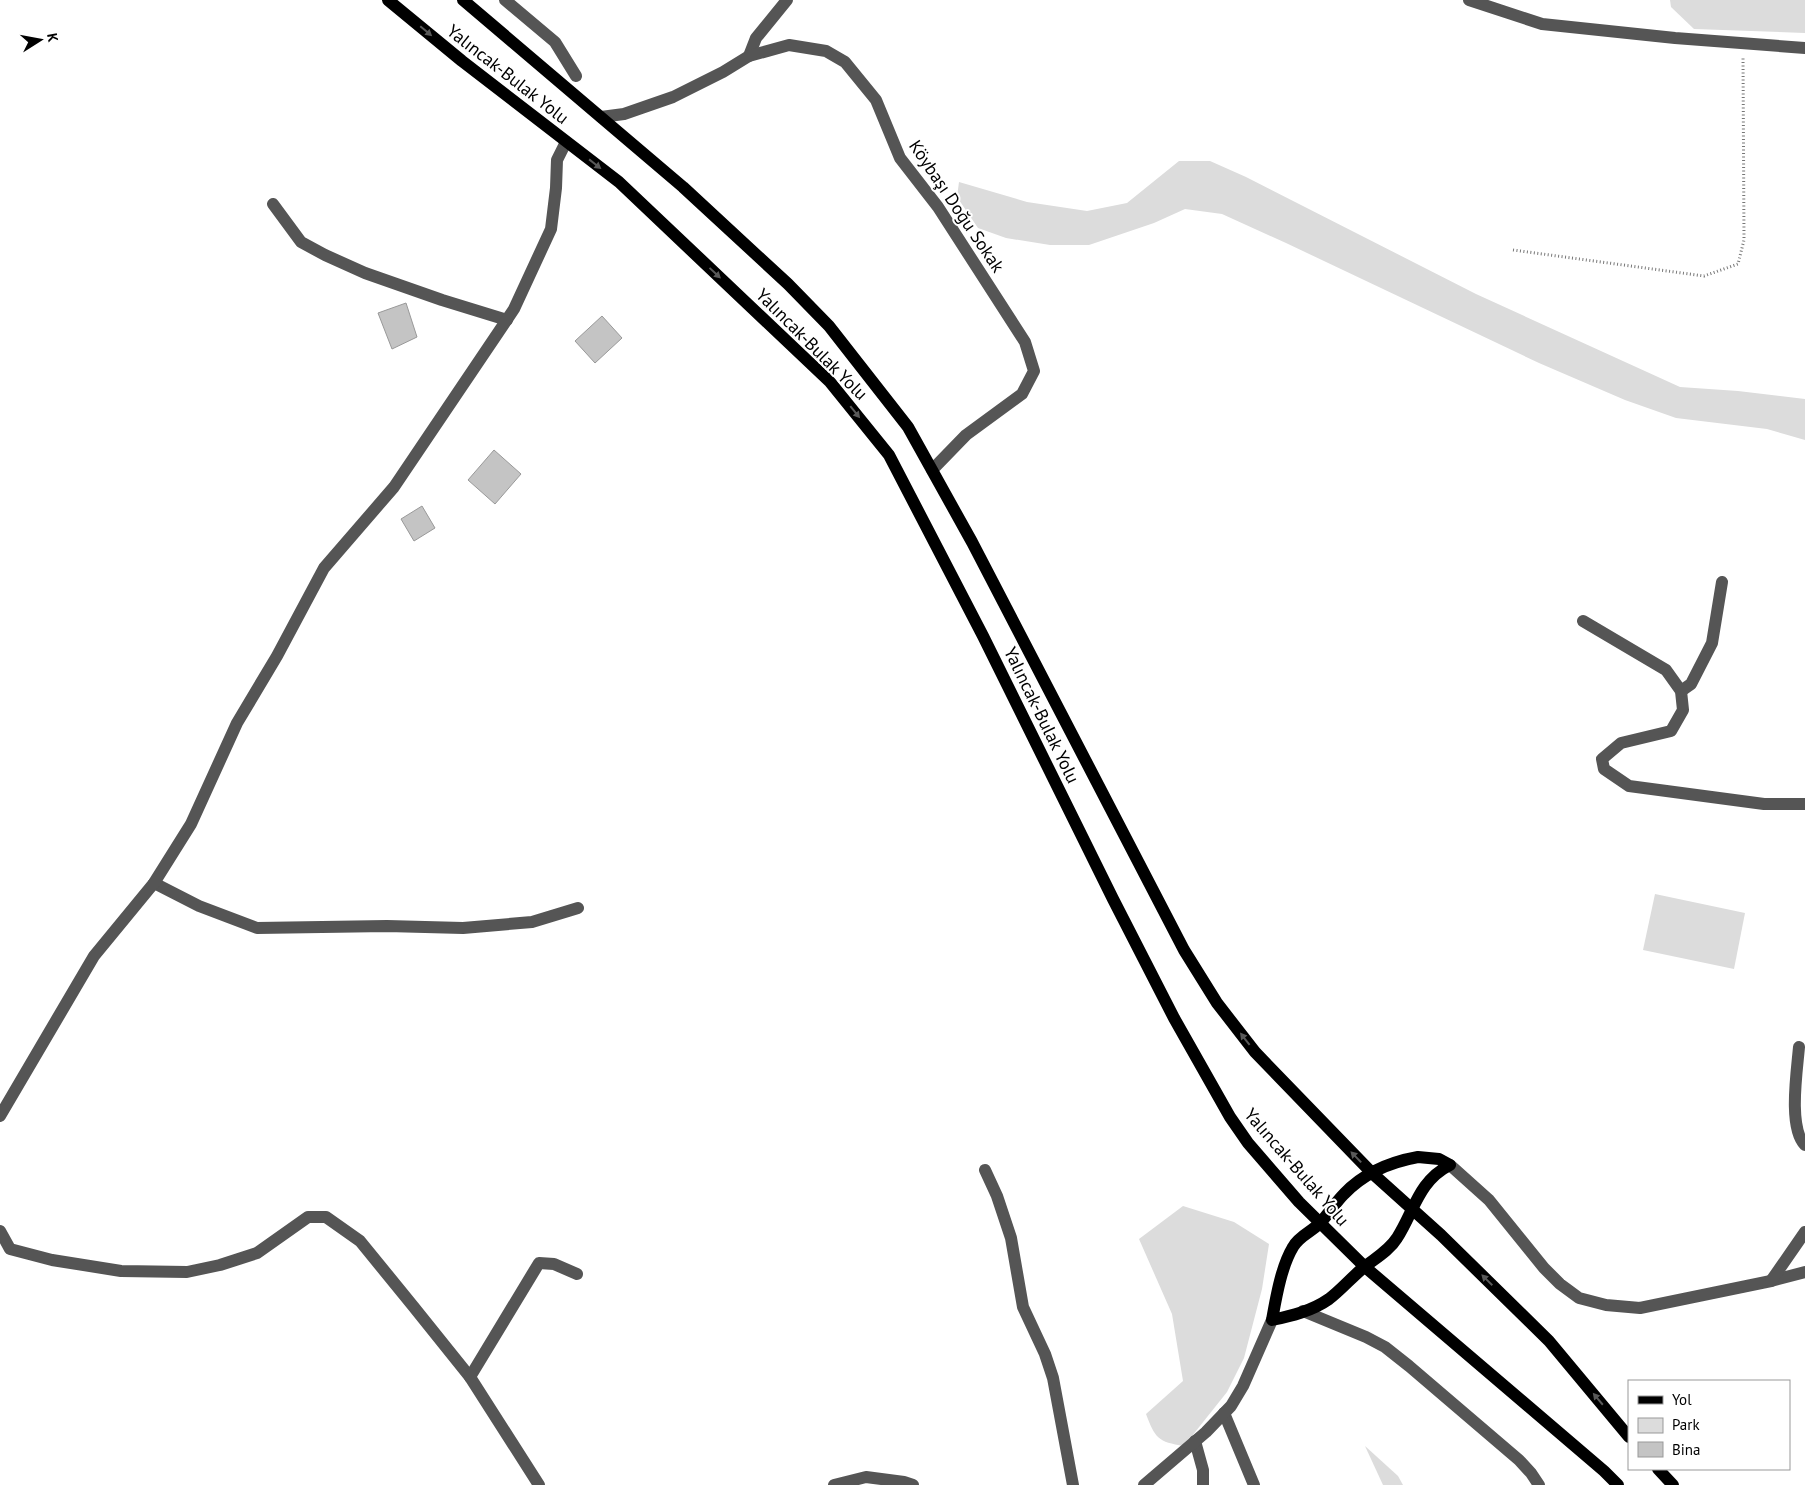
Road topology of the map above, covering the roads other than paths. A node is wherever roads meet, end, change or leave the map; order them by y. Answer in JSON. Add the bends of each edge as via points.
{"nodes":[{"id":1,"x":388,"y":0,"type":"edge"},
{"id":2,"x":463,"y":0,"type":"edge"},
{"id":3,"x":505,"y":0,"type":"edge"},
{"id":4,"x":787,"y":0,"type":"edge"},
{"id":5,"x":1469,"y":0,"type":"edge"},
{"id":6,"x":1805,"y":48,"type":"edge"},
{"id":7,"x":749,"y":56,"type":"junction"},
{"id":8,"x":576,"y":76,"type":"dead end"},
{"id":9,"x":601,"y":117,"type":"junction"},
{"id":10,"x":566,"y":142,"type":"junction"},
{"id":11,"x":273,"y":204,"type":"dead end"},
{"id":12,"x":507,"y":320,"type":"junction"},
{"id":13,"x":932,"y":470,"type":"junction"},
{"id":14,"x":1722,"y":582,"type":"dead end"},
{"id":15,"x":1583,"y":621,"type":"dead end"},
{"id":16,"x":1681,"y":691,"type":"junction"},
{"id":17,"x":1805,"y":804,"type":"edge"},
{"id":18,"x":154,"y":883,"type":"junction"},
{"id":19,"x":578,"y":908,"type":"dead end"},
{"id":20,"x":1799,"y":1047,"type":"dead end"},
{"id":21,"x":0,"y":1116,"type":"edge"},
{"id":22,"x":1805,"y":1145,"type":"edge"},
{"id":23,"x":1450,"y":1165,"type":"junction"},
{"id":24,"x":984,"y":1170,"type":"dead end"},
{"id":25,"x":1372,"y":1173,"type":"junction"},
{"id":26,"x":1412,"y":1208,"type":"junction"},
{"id":27,"x":1319,"y":1224,"type":"junction"},
{"id":28,"x":0,"y":1231,"type":"edge"},
{"id":29,"x":1805,"y":1232,"type":"edge"},
{"id":30,"x":1365,"y":1267,"type":"junction"},
{"id":31,"x":1805,"y":1272,"type":"edge"},
{"id":32,"x":577,"y":1274,"type":"dead end"},
{"id":33,"x":1772,"y":1281,"type":"junction"},
{"id":34,"x":1304,"y":1311,"type":"junction"},
{"id":35,"x":1272,"y":1320,"type":"junction"},
{"id":36,"x":470,"y":1377,"type":"junction"},
{"id":37,"x":1224,"y":1414,"type":"junction"},
{"id":38,"x":1628,"y":1436,"type":"edge"},
{"id":39,"x":1195,"y":1441,"type":"junction"},
{"id":40,"x":1659,"y":1470,"type":"edge"},
{"id":41,"x":539,"y":1485,"type":"edge"},
{"id":42,"x":834,"y":1485,"type":"edge"},
{"id":43,"x":913,"y":1485,"type":"edge"},
{"id":44,"x":1073,"y":1485,"type":"edge"},
{"id":45,"x":1144,"y":1485,"type":"edge"},
{"id":46,"x":1202,"y":1485,"type":"edge"},
{"id":47,"x":1254,"y":1485,"type":"edge"},
{"id":48,"x":1539,"y":1485,"type":"edge"},
{"id":49,"x":1618,"y":1485,"type":"edge"},
{"id":50,"x":1673,"y":1485,"type":"edge"}],
"edges":[{"from":1,"to":10,"type":"main road","name":"Yalıncak-Bulak Yolu","one_way":true},
{"from":2,"to":9,"type":"main road","name":"Yalıncak-Bulak Yolu"},
{"from":3,"to":8,"type":"street","via":[[554,42]]},
{"from":4,"to":7,"type":"street","via":[[756,38]]},
{"from":5,"to":6,"type":"street","via":[[1542,24]]},
{"from":7,"to":9,"type":"street","name":"Köybaşı Doğu Sokak","via":[[673,97],[624,114]]},
{"from":7,"to":13,"type":"street","name":"Köybaşı Doğu Sokak","via":[[789,45],[826,51],[845,62],[876,100],[900,158],[938,207],[1026,342],[1034,371],[1022,394],[966,435]]},
{"from":9,"to":13,"type":"main road","name":"Yalıncak-Bulak Yolu","via":[[683,187],[829,326],[908,427]]},
{"from":10,"to":12,"type":"street","via":[[557,160],[551,229]]},
{"from":10,"to":27,"type":"main road","name":"Yalıncak-Bulak Yolu","one_way":true,"via":[[619,182],[830,382],[889,455],[1174,1018],[1239,1130]]},
{"from":11,"to":12,"type":"street","via":[[301,242],[325,255],[365,273]]},
{"from":12,"to":18,"type":"street","via":[[394,487],[324,568],[237,723],[191,824]]},
{"from":25,"to":13,"type":"main road","name":"Yalıncak-Bulak Yolu","one_way":true,"via":[[1255,1052],[1217,1004],[1184,950]]},
{"from":14,"to":16,"type":"street","via":[[1712,643],[1691,684]]},
{"from":15,"to":16,"type":"street","via":[[1666,670]]},
{"from":16,"to":17,"type":"street","via":[[1683,710],[1671,731],[1621,743],[1602,759],[1604,769],[1629,786],[1764,804]]},
{"from":18,"to":19,"type":"street","via":[[199,906],[257,928],[463,928],[532,922]]},
{"from":18,"to":21,"type":"street","via":[[94,956]]},
{"from":20,"to":22,"type":"street","via":[[1794,1112],[1801,1141]]},
{"from":23,"to":25,"type":"main road","via":[[1439,1159],[1418,1157],[1387,1165]]},
{"from":23,"to":26,"type":"main road","via":[[1434,1176]]},
{"from":23,"to":33,"type":"street","via":[[1489,1200],[1544,1268],[1579,1298],[1606,1305],[1640,1308]]},
{"from":24,"to":44,"type":"street","via":[[1011,1238],[1023,1307],[1046,1354],[1053,1378]]},
{"from":25,"to":26,"type":"main road","name":"Yalıncak-Bulak Yolu"},
{"from":25,"to":27,"type":"main road","via":[[1343,1194]]},
{"from":26,"to":30,"type":"main road","via":[[1396,1241]]},
{"from":38,"to":26,"type":"main road","name":"Yalıncak-Bulak Yolu","one_way":true,"via":[[1549,1341]]},
{"from":27,"to":30,"type":"main road","name":"Yalıncak-Bulak Yolu"},
{"from":27,"to":35,"type":"main road","via":[[1297,1240],[1292,1248]]},
{"from":28,"to":36,"type":"street","via":[[10,1249],[52,1260],[121,1271],[187,1272],[257,1253],[308,1217],[326,1217],[360,1241]]},
{"from":29,"to":33,"type":"street"},
{"from":30,"to":34,"type":"main road","via":[[1329,1299]]},
{"from":30,"to":49,"type":"main road","name":"Yalıncak-Bulak Yolu"},
{"from":31,"to":33,"type":"street"},
{"from":32,"to":36,"type":"street","via":[[554,1264],[539,1263]]},
{"from":34,"to":35,"type":"main road"},
{"from":34,"to":48,"type":"street","via":[[1385,1347],[1519,1460]]},
{"from":35,"to":37,"type":"street","via":[[1243,1386]]},
{"from":36,"to":41,"type":"street"},
{"from":37,"to":39,"type":"street"},
{"from":37,"to":47,"type":"street"},
{"from":39,"to":45,"type":"street"},
{"from":39,"to":46,"type":"street","via":[[1203,1470]]},
{"from":40,"to":50,"type":"main road"},
{"from":42,"to":43,"type":"street","via":[[866,1477]]}]}
